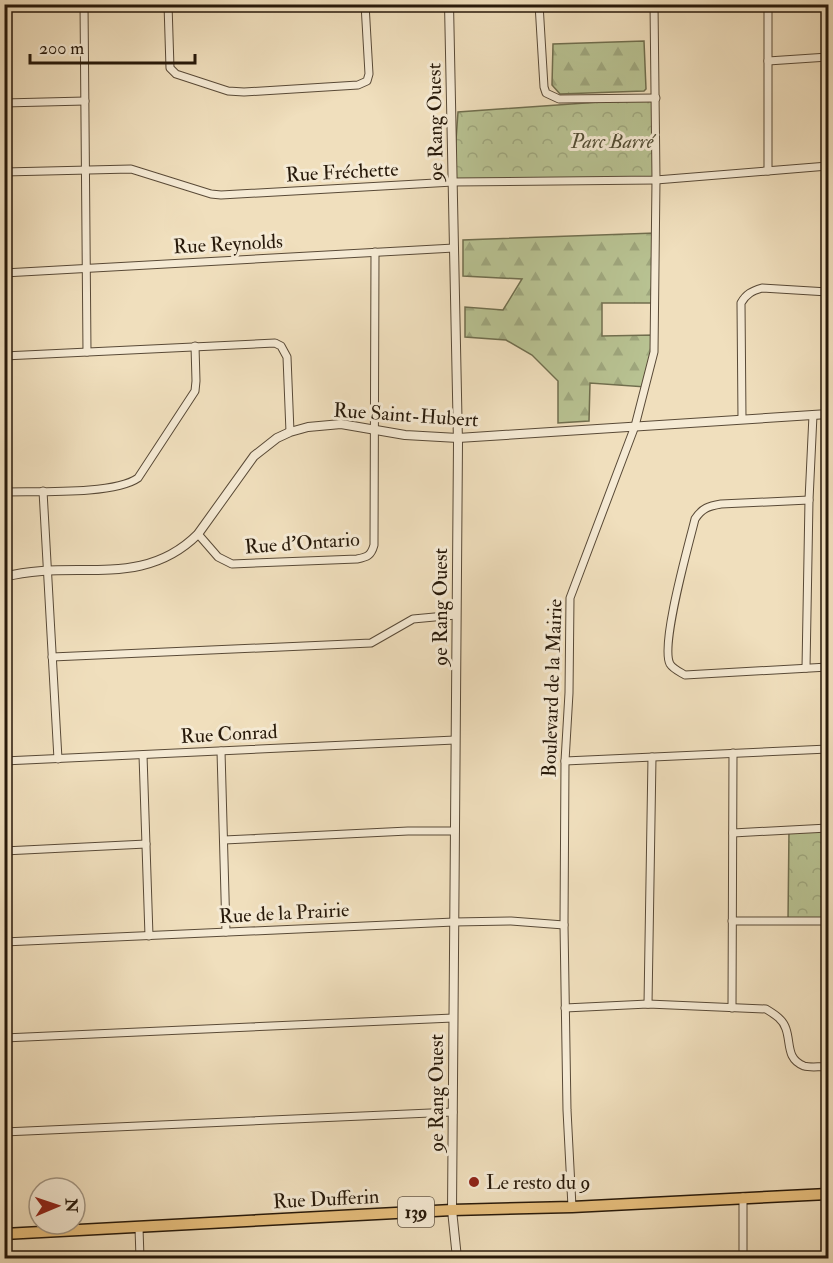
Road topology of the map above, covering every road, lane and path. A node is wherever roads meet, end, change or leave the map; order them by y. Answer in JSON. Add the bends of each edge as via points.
{"nodes":[{"id":1,"x":84,"y":4,"type":"edge"},
{"id":2,"x":168,"y":4,"type":"edge"},
{"id":3,"x":365,"y":4,"type":"edge"},
{"id":4,"x":449,"y":4,"type":"edge"},
{"id":5,"x":539,"y":4,"type":"edge"},
{"id":6,"x":654,"y":4,"type":"edge"},
{"id":7,"x":768,"y":4,"type":"edge"},
{"id":8,"x":828,"y":57,"type":"edge"},
{"id":9,"x":768,"y":61,"type":"junction"},
{"id":10,"x":656,"y":98,"type":"junction"},
{"id":11,"x":85,"y":101,"type":"junction"},
{"id":12,"x":4,"y":103,"type":"edge"},
{"id":13,"x":828,"y":166,"type":"edge"},
{"id":14,"x":86,"y":170,"type":"junction"},
{"id":15,"x":768,"y":171,"type":"junction"},
{"id":16,"x":4,"y":172,"type":"edge"},
{"id":17,"x":656,"y":180,"type":"junction"},
{"id":18,"x":453,"y":182,"type":"junction"},
{"id":19,"x":454,"y":248,"type":"junction"},
{"id":20,"x":375,"y":252,"type":"junction"},
{"id":21,"x":87,"y":268,"type":"junction"},
{"id":22,"x":4,"y":273,"type":"edge"},
{"id":23,"x":828,"y":292,"type":"edge"},
{"id":24,"x":195,"y":346,"type":"junction"},
{"id":25,"x":87,"y":352,"type":"junction"},
{"id":26,"x":4,"y":356,"type":"edge"},
{"id":27,"x":828,"y":414,"type":"edge"},
{"id":28,"x":813,"y":415,"type":"junction"},
{"id":29,"x":742,"y":419,"type":"junction"},
{"id":30,"x":635,"y":426,"type":"junction"},
{"id":31,"x":374,"y":430,"type":"junction"},
{"id":32,"x":290,"y":432,"type":"junction"},
{"id":33,"x":458,"y":438,"type":"junction"},
{"id":34,"x":43,"y":491,"type":"junction"},
{"id":35,"x":4,"y":492,"type":"edge"},
{"id":36,"x":809,"y":500,"type":"junction"},
{"id":37,"x":198,"y":534,"type":"junction"},
{"id":38,"x":46,"y":571,"type":"junction"},
{"id":39,"x":4,"y":577,"type":"edge"},
{"id":40,"x":456,"y":615,"type":"junction"},
{"id":41,"x":52,"y":657,"type":"junction"},
{"id":42,"x":828,"y":667,"type":"edge"},
{"id":43,"x":806,"y":668,"type":"junction"},
{"id":44,"x":455,"y":740,"type":"junction"},
{"id":45,"x":828,"y":749,"type":"edge"},
{"id":46,"x":221,"y":751,"type":"junction"},
{"id":47,"x":733,"y":753,"type":"junction"},
{"id":48,"x":143,"y":754,"type":"junction"},
{"id":49,"x":652,"y":757,"type":"junction"},
{"id":50,"x":57,"y":759,"type":"junction"},
{"id":51,"x":4,"y":761,"type":"edge"},
{"id":52,"x":565,"y":761,"type":"junction"},
{"id":53,"x":828,"y":828,"type":"edge"},
{"id":54,"x":455,"y":831,"type":"junction"},
{"id":55,"x":733,"y":833,"type":"junction"},
{"id":56,"x":224,"y":840,"type":"junction"},
{"id":57,"x":146,"y":844,"type":"junction"},
{"id":58,"x":4,"y":851,"type":"edge"},
{"id":59,"x":732,"y":921,"type":"junction"},
{"id":60,"x":828,"y":921,"type":"edge"},
{"id":61,"x":454,"y":922,"type":"junction"},
{"id":62,"x":564,"y":925,"type":"junction"},
{"id":63,"x":226,"y":932,"type":"junction"},
{"id":64,"x":149,"y":936,"type":"junction"},
{"id":65,"x":4,"y":942,"type":"edge"},
{"id":66,"x":648,"y":1004,"type":"junction"},
{"id":67,"x":565,"y":1008,"type":"junction"},
{"id":68,"x":732,"y":1008,"type":"junction"},
{"id":69,"x":453,"y":1018,"type":"junction"},
{"id":70,"x":4,"y":1038,"type":"edge"},
{"id":71,"x":828,"y":1066,"type":"edge"},
{"id":72,"x":453,"y":1112,"type":"junction"},
{"id":73,"x":4,"y":1132,"type":"edge"},
{"id":74,"x":828,"y":1194,"type":"edge"},
{"id":75,"x":743,"y":1197,"type":"junction"},
{"id":76,"x":572,"y":1207,"type":"junction"},
{"id":77,"x":452,"y":1210,"type":"junction"},
{"id":78,"x":139,"y":1228,"type":"junction"},
{"id":79,"x":4,"y":1234,"type":"edge"},
{"id":80,"x":140,"y":1258,"type":"edge"},
{"id":81,"x":457,"y":1258,"type":"edge"},
{"id":82,"x":743,"y":1258,"type":"edge"}],
"edges":[{"from":1,"to":11,"type":"street"},
{"from":2,"to":3,"type":"street","via":[[170,68],[176,74],[228,91],[244,92],[358,85],[367,81]]},
{"from":4,"to":18,"type":"street","name":"9e Rang Ouest"},
{"from":5,"to":10,"type":"street","via":[[546,93],[559,99]]},
{"from":6,"to":10,"type":"street","name":"Boulevard de la Mairie"},
{"from":7,"to":9,"type":"street"},
{"from":8,"to":9,"type":"street"},
{"from":9,"to":15,"type":"street"},
{"from":10,"to":17,"type":"street","name":"Boulevard de la Mairie"},
{"from":11,"to":12,"type":"street"},
{"from":11,"to":14,"type":"street"},
{"from":13,"to":15,"type":"street","name":"Rue Fréchette"},
{"from":14,"to":16,"type":"street","name":"Rue Fréchette"},
{"from":14,"to":18,"type":"street","name":"Rue Fréchette","via":[[130,169],[221,195]]},
{"from":14,"to":21,"type":"street"},
{"from":15,"to":17,"type":"street","name":"Rue Fréchette"},
{"from":17,"to":18,"type":"street","name":"Rue Fréchette"},
{"from":17,"to":30,"type":"street","name":"Boulevard de la Mairie","via":[[654,352]]},
{"from":18,"to":19,"type":"street","name":"9e Rang Ouest"},
{"from":19,"to":20,"type":"street","name":"Rue Reynolds"},
{"from":19,"to":33,"type":"street","name":"9e Rang Ouest"},
{"from":20,"to":21,"type":"street","name":"Rue Reynolds"},
{"from":20,"to":31,"type":"street","name":"Rue d'Ontario"},
{"from":21,"to":22,"type":"street","name":"Rue Reynolds"},
{"from":21,"to":25,"type":"street"},
{"from":23,"to":29,"type":"street","via":[[762,288],[745,296],[741,303]]},
{"from":24,"to":25,"type":"street"},
{"from":24,"to":32,"type":"street","via":[[281,346],[287,357]]},
{"from":24,"to":34,"type":"street","via":[[195,391],[138,478],[112,488]]},
{"from":25,"to":26,"type":"street"},
{"from":27,"to":28,"type":"street","name":"Rue Saint-Hubert"},
{"from":28,"to":29,"type":"street","name":"Rue Saint-Hubert"},
{"from":28,"to":36,"type":"street"},
{"from":29,"to":30,"type":"street","name":"Rue Saint-Hubert"},
{"from":30,"to":33,"type":"street","name":"Rue Saint-Hubert"},
{"from":30,"to":52,"type":"street","name":"Boulevard de la Mairie","via":[[570,598]]},
{"from":31,"to":32,"type":"street","name":"Rue Saint-Hubert","via":[[341,424]]},
{"from":31,"to":33,"type":"street","name":"Rue Saint-Hubert"},
{"from":31,"to":37,"type":"street","name":"Rue d'Ontario","via":[[374,545],[369,556],[232,564],[218,557]]},
{"from":32,"to":37,"type":"street","name":"Rue Saint-Hubert","via":[[254,456]]},
{"from":33,"to":40,"type":"street","name":"9e Rang Ouest"},
{"from":34,"to":35,"type":"street"},
{"from":34,"to":38,"type":"street"},
{"from":36,"to":43,"type":"street"},
{"from":36,"to":43,"type":"street","via":[[714,505],[699,513],[683,569],[667,653],[673,668],[685,675]]},
{"from":37,"to":38,"type":"street","name":"Rue Saint-Hubert","via":[[187,545],[148,566]]},
{"from":38,"to":39,"type":"street","name":"Rue Saint-Hubert"},
{"from":38,"to":41,"type":"street"},
{"from":40,"to":41,"type":"street","via":[[413,619],[371,643]]},
{"from":40,"to":44,"type":"street","name":"9e Rang Ouest"},
{"from":41,"to":50,"type":"street"},
{"from":42,"to":43,"type":"street"},
{"from":44,"to":46,"type":"street","name":"Rue Conrad"},
{"from":44,"to":54,"type":"street","name":"9e Rang Ouest"},
{"from":45,"to":47,"type":"street"},
{"from":46,"to":48,"type":"street","name":"Rue Conrad"},
{"from":46,"to":56,"type":"street"},
{"from":47,"to":49,"type":"street"},
{"from":47,"to":55,"type":"street"},
{"from":48,"to":50,"type":"street","name":"Rue Conrad"},
{"from":48,"to":57,"type":"street"},
{"from":49,"to":52,"type":"street"},
{"from":49,"to":66,"type":"street"},
{"from":50,"to":51,"type":"street","name":"Rue Conrad"},
{"from":52,"to":62,"type":"street","name":"Boulevard de la Mairie"},
{"from":53,"to":55,"type":"street"},
{"from":54,"to":56,"type":"street"},
{"from":54,"to":61,"type":"street","name":"9e Rang Ouest"},
{"from":55,"to":59,"type":"street"},
{"from":56,"to":63,"type":"street"},
{"from":57,"to":58,"type":"street"},
{"from":57,"to":64,"type":"street"},
{"from":59,"to":60,"type":"street"},
{"from":59,"to":68,"type":"street"},
{"from":61,"to":62,"type":"street","name":"Rue de la Prairie"},
{"from":61,"to":63,"type":"street","name":"Rue de la Prairie"},
{"from":61,"to":69,"type":"street","name":"9e Rang Ouest"},
{"from":62,"to":67,"type":"street","name":"Boulevard de la Mairie"},
{"from":63,"to":64,"type":"street","name":"Rue de la Prairie"},
{"from":64,"to":65,"type":"street","name":"Rue de la Prairie"},
{"from":66,"to":67,"type":"street"},
{"from":66,"to":68,"type":"street"},
{"from":67,"to":76,"type":"street","name":"Boulevard de la Mairie"},
{"from":68,"to":71,"type":"street","via":[[766,1010],[777,1015],[786,1028],[794,1059],[805,1066]]},
{"from":69,"to":70,"type":"street"},
{"from":69,"to":72,"type":"street","name":"9e Rang Ouest"},
{"from":72,"to":73,"type":"street"},
{"from":72,"to":77,"type":"street","name":"9e Rang Ouest"},
{"from":74,"to":75,"type":"main road","name":"Rue Dufferin","number":"139"},
{"from":75,"to":76,"type":"main road","name":"Rue Dufferin","number":"139"},
{"from":75,"to":82,"type":"street"},
{"from":76,"to":77,"type":"main road","name":"Rue Dufferin","number":"139"},
{"from":77,"to":78,"type":"main road","name":"Rue Dufferin","number":"139"},
{"from":77,"to":81,"type":"street","name":"9e Rang Ouest"},
{"from":78,"to":79,"type":"main road","name":"Rue Dufferin","number":"139"},
{"from":78,"to":80,"type":"street"}]}
